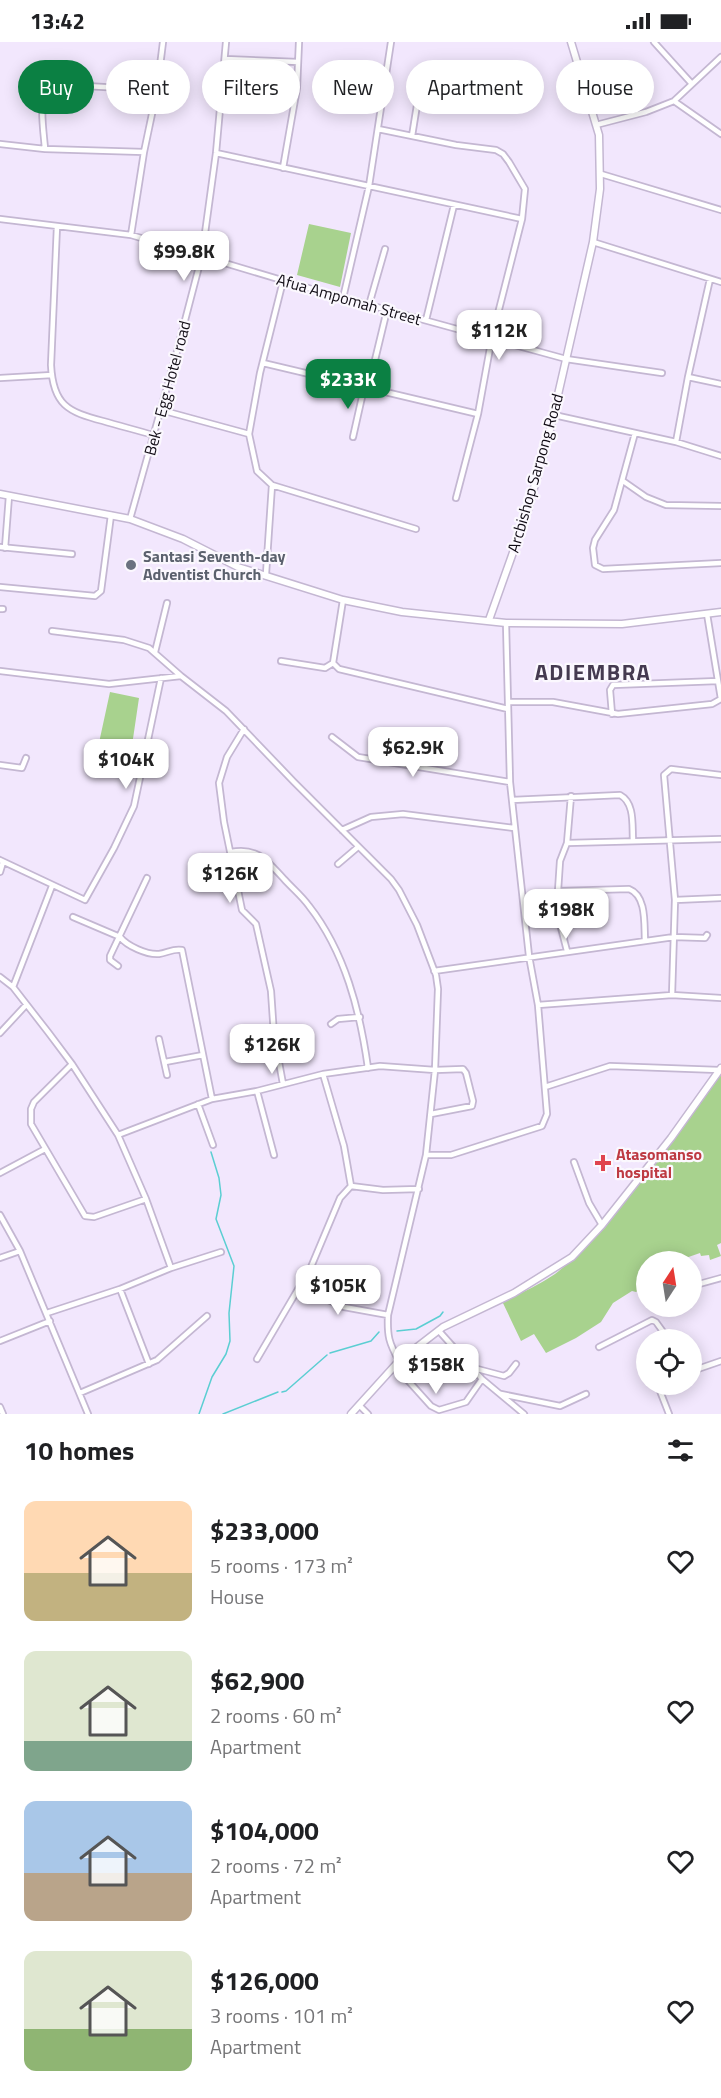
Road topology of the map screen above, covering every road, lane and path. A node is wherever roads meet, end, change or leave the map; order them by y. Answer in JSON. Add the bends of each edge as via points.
{"nodes":[{"id":1,"x":163,"y":42,"type":"edge"},
{"id":2,"x":226,"y":42,"type":"edge"},
{"id":3,"x":299,"y":42,"type":"edge"},
{"id":4,"x":391,"y":42,"type":"edge"},
{"id":5,"x":571,"y":42,"type":"edge"},
{"id":6,"x":654,"y":42,"type":"edge"},
{"id":7,"x":721,"y":57,"type":"edge"},
{"id":8,"x":225,"y":59,"type":"junction"},
{"id":9,"x":161,"y":60,"type":"edge"},
{"id":10,"x":249,"y":60,"type":"edge"},
{"id":11,"x":298,"y":60,"type":"edge"},
{"id":12,"x":692,"y":84,"type":"junction"},
{"id":13,"x":106,"y":87,"type":"edge"},
{"id":14,"x":674,"y":101,"type":"junction"},
{"id":15,"x":152,"y":114,"type":"edge"},
{"id":16,"x":293,"y":114,"type":"edge"},
{"id":17,"x":416,"y":114,"type":"edge"},
{"id":18,"x":596,"y":125,"type":"junction"},
{"id":19,"x":378,"y":129,"type":"junction"},
{"id":20,"x":721,"y":134,"type":"edge"},
{"id":21,"x":412,"y":136,"type":"junction"},
{"id":22,"x":0,"y":144,"type":"edge"},
{"id":23,"x":45,"y":149,"type":"junction"},
{"id":24,"x":144,"y":152,"type":"junction"},
{"id":25,"x":216,"y":153,"type":"junction"},
{"id":26,"x":284,"y":168,"type":"junction"},
{"id":27,"x":601,"y":174,"type":"junction"},
{"id":28,"x":369,"y":186,"type":"junction"},
{"id":29,"x":453,"y":205,"type":"junction"},
{"id":30,"x":721,"y":210,"type":"edge"},
{"id":31,"x":0,"y":219,"type":"edge"},
{"id":32,"x":522,"y":219,"type":"junction"},
{"id":33,"x":57,"y":226,"type":"junction"},
{"id":34,"x":131,"y":235,"type":"junction"},
{"id":35,"x":592,"y":242,"type":"junction"},
{"id":36,"x":385,"y":249,"type":"dead end"},
{"id":37,"x":202,"y":255,"type":"junction"},
{"id":38,"x":710,"y":279,"type":"junction"},
{"id":39,"x":283,"y":280,"type":"junction"},
{"id":40,"x":721,"y":282,"type":"edge"},
{"id":41,"x":343,"y":298,"type":"junction"},
{"id":42,"x":369,"y":304,"type":"junction"},
{"id":43,"x":387,"y":309,"type":"junction"},
{"id":44,"x":426,"y":320,"type":"junction"},
{"id":45,"x":492,"y":337,"type":"junction"},
{"id":46,"x":566,"y":359,"type":"junction"},
{"id":47,"x":263,"y":363,"type":"junction"},
{"id":48,"x":662,"y":373,"type":"dead end"},
{"id":49,"x":51,"y":375,"type":"junction"},
{"id":50,"x":688,"y":376,"type":"junction"},
{"id":51,"x":0,"y":378,"type":"edge"},
{"id":52,"x":721,"y":384,"type":"edge"},
{"id":53,"x":366,"y":389,"type":"junction"},
{"id":54,"x":161,"y":410,"type":"junction"},
{"id":55,"x":478,"y":414,"type":"junction"},
{"id":56,"x":554,"y":415,"type":"junction"},
{"id":57,"x":635,"y":433,"type":"junction"},
{"id":58,"x":249,"y":434,"type":"junction"},
{"id":59,"x":153,"y":435,"type":"junction"},
{"id":60,"x":353,"y":437,"type":"dead end"},
{"id":61,"x":676,"y":442,"type":"junction"},
{"id":62,"x":721,"y":456,"type":"edge"},
{"id":63,"x":623,"y":481,"type":"junction"},
{"id":64,"x":272,"y":485,"type":"junction"},
{"id":65,"x":0,"y":494,"type":"edge"},
{"id":66,"x":9,"y":496,"type":"junction"},
{"id":67,"x":456,"y":498,"type":"dead end"},
{"id":68,"x":721,"y":506,"type":"edge"},
{"id":69,"x":112,"y":514,"type":"junction"},
{"id":70,"x":130,"y":519,"type":"junction"},
{"id":71,"x":416,"y":529,"type":"dead end"},
{"id":72,"x":3,"y":548,"type":"edge"},
{"id":73,"x":72,"y":554,"type":"dead end"},
{"id":74,"x":721,"y":563,"type":"edge"},
{"id":75,"x":266,"y":574,"type":"junction"},
{"id":76,"x":0,"y":587,"type":"edge"},
{"id":77,"x":344,"y":600,"type":"junction"},
{"id":78,"x":167,"y":603,"type":"dead end"},
{"id":79,"x":721,"y":612,"type":"edge"},
{"id":80,"x":707,"y":614,"type":"junction"},
{"id":81,"x":489,"y":620,"type":"junction"},
{"id":82,"x":506,"y":623,"type":"junction"},
{"id":83,"x":52,"y":631,"type":"dead end"},
{"id":84,"x":712,"y":647,"type":"junction"},
{"id":85,"x":721,"y":647,"type":"edge"},
{"id":86,"x":155,"y":652,"type":"junction"},
{"id":87,"x":281,"y":661,"type":"dead end"},
{"id":88,"x":333,"y":663,"type":"junction"},
{"id":89,"x":0,"y":671,"type":"edge"},
{"id":90,"x":181,"y":676,"type":"junction"},
{"id":91,"x":161,"y":678,"type":"junction"},
{"id":92,"x":718,"y":681,"type":"junction"},
{"id":93,"x":721,"y":699,"type":"edge"},
{"id":94,"x":509,"y":702,"type":"junction"},
{"id":95,"x":508,"y":709,"type":"junction"},
{"id":96,"x":612,"y":714,"type":"junction"},
{"id":97,"x":244,"y":729,"type":"junction"},
{"id":98,"x":332,"y":737,"type":"dead end"},
{"id":99,"x":26,"y":758,"type":"dead end"},
{"id":100,"x":0,"y":765,"type":"edge"},
{"id":101,"x":721,"y":776,"type":"edge"},
{"id":102,"x":510,"y":782,"type":"junction"},
{"id":103,"x":571,"y":796,"type":"junction"},
{"id":104,"x":512,"y":800,"type":"junction"},
{"id":105,"x":514,"y":828,"type":"junction"},
{"id":106,"x":342,"y":830,"type":"junction"},
{"id":107,"x":721,"y":839,"type":"edge"},
{"id":108,"x":633,"y":840,"type":"junction"},
{"id":109,"x":668,"y":840,"type":"junction"},
{"id":110,"x":567,"y":843,"type":"junction"},
{"id":111,"x":358,"y":847,"type":"junction"},
{"id":112,"x":231,"y":852,"type":"junction"},
{"id":113,"x":2,"y":861,"type":"edge"},
{"id":114,"x":338,"y":864,"type":"dead end"},
{"id":115,"x":0,"y":872,"type":"edge"},
{"id":116,"x":147,"y":878,"type":"dead end"},
{"id":117,"x":52,"y":886,"type":"junction"},
{"id":118,"x":558,"y":891,"type":"junction"},
{"id":119,"x":721,"y":898,"type":"edge"},
{"id":120,"x":675,"y":900,"type":"junction"},
{"id":121,"x":73,"y":917,"type":"dead end"},
{"id":122,"x":707,"y":935,"type":"dead end"},
{"id":123,"x":120,"y":937,"type":"junction"},
{"id":124,"x":674,"y":937,"type":"junction"},
{"id":125,"x":645,"y":940,"type":"junction"},
{"id":126,"x":567,"y":951,"type":"junction"},
{"id":127,"x":529,"y":956,"type":"junction"},
{"id":128,"x":118,"y":966,"type":"dead end"},
{"id":129,"x":434,"y":971,"type":"junction"},
{"id":130,"x":0,"y":977,"type":"edge"},
{"id":131,"x":13,"y":987,"type":"junction"},
{"id":132,"x":672,"y":995,"type":"junction"},
{"id":133,"x":721,"y":998,"type":"edge"},
{"id":134,"x":26,"y":1005,"type":"junction"},
{"id":135,"x":538,"y":1005,"type":"junction"},
{"id":136,"x":360,"y":1017,"type":"junction"},
{"id":137,"x":331,"y":1024,"type":"dead end"},
{"id":138,"x":0,"y":1033,"type":"edge"},
{"id":139,"x":159,"y":1039,"type":"dead end"},
{"id":140,"x":203,"y":1055,"type":"junction"},
{"id":141,"x":165,"y":1062,"type":"junction"},
{"id":142,"x":72,"y":1064,"type":"junction"},
{"id":143,"x":368,"y":1068,"type":"junction"},
{"id":144,"x":720,"y":1069,"type":"edge"},
{"id":145,"x":435,"y":1070,"type":"junction"},
{"id":146,"x":323,"y":1074,"type":"junction"},
{"id":147,"x":167,"y":1075,"type":"dead end"},
{"id":148,"x":283,"y":1084,"type":"junction"},
{"id":149,"x":545,"y":1087,"type":"junction"},
{"id":150,"x":257,"y":1091,"type":"junction"},
{"id":151,"x":212,"y":1098,"type":"junction"},
{"id":152,"x":198,"y":1104,"type":"junction"},
{"id":153,"x":431,"y":1114,"type":"junction"},
{"id":154,"x":118,"y":1135,"type":"junction"},
{"id":155,"x":213,"y":1144,"type":"dead end"},
{"id":156,"x":45,"y":1149,"type":"junction"},
{"id":157,"x":274,"y":1155,"type":"dead end"},
{"id":158,"x":426,"y":1155,"type":"junction"},
{"id":159,"x":574,"y":1162,"type":"dead end"},
{"id":160,"x":0,"y":1173,"type":"edge"},
{"id":161,"x":351,"y":1186,"type":"junction"},
{"id":162,"x":418,"y":1189,"type":"junction"},
{"id":163,"x":146,"y":1199,"type":"junction"},
{"id":164,"x":0,"y":1215,"type":"edge"},
{"id":165,"x":602,"y":1225,"type":"junction"},
{"id":166,"x":20,"y":1251,"type":"junction"},
{"id":167,"x":221,"y":1252,"type":"dead end"},
{"id":168,"x":0,"y":1258,"type":"edge"},
{"id":169,"x":171,"y":1268,"type":"junction"},
{"id":170,"x":720,"y":1279,"type":"edge"},
{"id":171,"x":702,"y":1284,"type":"edge"},
{"id":172,"x":300,"y":1287,"type":"junction"},
{"id":173,"x":120,"y":1289,"type":"junction"},
{"id":174,"x":47,"y":1313,"type":"junction"},
{"id":175,"x":388,"y":1315,"type":"junction"},
{"id":176,"x":207,"y":1316,"type":"dead end"},
{"id":177,"x":50,"y":1321,"type":"junction"},
{"id":178,"x":661,"y":1329,"type":"edge"},
{"id":179,"x":439,"y":1330,"type":"junction"},
{"id":180,"x":0,"y":1341,"type":"edge"},
{"id":181,"x":599,"y":1347,"type":"dead end"},
{"id":182,"x":257,"y":1359,"type":"dead end"},
{"id":183,"x":721,"y":1360,"type":"edge"},
{"id":184,"x":149,"y":1364,"type":"junction"},
{"id":185,"x":397,"y":1364,"type":"junction"},
{"id":186,"x":516,"y":1364,"type":"dead end"},
{"id":187,"x":470,"y":1366,"type":"junction"},
{"id":188,"x":702,"y":1367,"type":"edge"},
{"id":189,"x":482,"y":1379,"type":"junction"},
{"id":190,"x":80,"y":1393,"type":"junction"},
{"id":191,"x":498,"y":1393,"type":"junction"},
{"id":192,"x":586,"y":1394,"type":"dead end"},
{"id":193,"x":662,"y":1395,"type":"edge"},
{"id":194,"x":359,"y":1406,"type":"junction"},
{"id":195,"x":0,"y":1407,"type":"edge"},
{"id":196,"x":3,"y":1414,"type":"edge"},
{"id":197,"x":88,"y":1414,"type":"edge"},
{"id":198,"x":351,"y":1414,"type":"edge"},
{"id":199,"x":368,"y":1414,"type":"edge"},
{"id":200,"x":524,"y":1414,"type":"edge"},
{"id":201,"x":669,"y":1414,"type":"edge"}],
"edges":[{"from":1,"to":9,"type":"street"},
{"from":2,"to":8,"type":"street","name":"Bek - Egg Hotel road"},
{"from":3,"to":11,"type":"street"},
{"from":4,"to":19,"type":"street"},
{"from":5,"to":18,"type":"street","name":"Arcbishop Sarpong Road"},
{"from":6,"to":12,"type":"street"},
{"from":7,"to":12,"type":"street"},
{"from":8,"to":10,"type":"street"},
{"from":8,"to":25,"type":"street","name":"Bek - Egg Hotel road"},
{"from":12,"to":14,"type":"street"},
{"from":13,"to":23,"type":"street","via":[[50,84],[44,93]]},
{"from":14,"to":18,"type":"street"},
{"from":14,"to":20,"type":"street"},
{"from":15,"to":24,"type":"street"},
{"from":16,"to":26,"type":"street"},
{"from":17,"to":21,"type":"street"},
{"from":18,"to":27,"type":"street","name":"Arcbishop Sarpong Road"},
{"from":19,"to":21,"type":"street"},
{"from":19,"to":28,"type":"street"},
{"from":21,"to":32,"type":"street","via":[[503,154],[525,189]]},
{"from":22,"to":23,"type":"street"},
{"from":23,"to":24,"type":"street"},
{"from":24,"to":34,"type":"street"},
{"from":25,"to":26,"type":"street"},
{"from":25,"to":37,"type":"street","name":"Bek - Egg Hotel road"},
{"from":26,"to":28,"type":"street"},
{"from":27,"to":30,"type":"street"},
{"from":27,"to":35,"type":"street","name":"Arcbishop Sarpong Road"},
{"from":28,"to":29,"type":"street"},
{"from":28,"to":41,"type":"street"},
{"from":29,"to":32,"type":"street"},
{"from":29,"to":44,"type":"street"},
{"from":31,"to":33,"type":"street","name":"Afua Ampomah Street"},
{"from":32,"to":45,"type":"street"},
{"from":33,"to":34,"type":"street","name":"Afua Ampomah Street"},
{"from":33,"to":49,"type":"street"},
{"from":34,"to":37,"type":"street","name":"Afua Ampomah Street"},
{"from":35,"to":38,"type":"street"},
{"from":35,"to":46,"type":"street","name":"Arcbishop Sarpong Road"},
{"from":36,"to":42,"type":"street"},
{"from":37,"to":39,"type":"street","name":"Afua Ampomah Street"},
{"from":37,"to":54,"type":"street","name":"Bek - Egg Hotel road"},
{"from":38,"to":40,"type":"street"},
{"from":38,"to":50,"type":"street"},
{"from":39,"to":41,"type":"street","name":"Afua Ampomah Street"},
{"from":39,"to":47,"type":"street"},
{"from":41,"to":42,"type":"street","name":"Afua Ampomah Street"},
{"from":42,"to":43,"type":"street","name":"Afua Ampomah Street"},
{"from":43,"to":44,"type":"street","name":"Afua Ampomah Street"},
{"from":43,"to":53,"type":"street"},
{"from":44,"to":45,"type":"street","name":"Afua Ampomah Street"},
{"from":45,"to":46,"type":"street","name":"Afua Ampomah Street"},
{"from":45,"to":55,"type":"street"},
{"from":46,"to":48,"type":"street","name":"Afua Ampomah Street"},
{"from":46,"to":56,"type":"street","name":"Arcbishop Sarpong Road"},
{"from":47,"to":53,"type":"street"},
{"from":47,"to":58,"type":"street"},
{"from":49,"to":51,"type":"street"},
{"from":49,"to":59,"type":"street","via":[[58,396],[77,414]]},
{"from":50,"to":52,"type":"street"},
{"from":50,"to":61,"type":"street"},
{"from":53,"to":55,"type":"street"},
{"from":53,"to":60,"type":"street"},
{"from":54,"to":58,"type":"street"},
{"from":54,"to":59,"type":"street","name":"Bek - Egg Hotel road"},
{"from":55,"to":67,"type":"street"},
{"from":56,"to":57,"type":"street"},
{"from":56,"to":81,"type":"street","name":"Arcbishop Sarpong Road"},
{"from":57,"to":61,"type":"street"},
{"from":57,"to":63,"type":"street"},
{"from":58,"to":64,"type":"street","via":[[257,471]]},
{"from":59,"to":70,"type":"street","name":"Bek - Egg Hotel road"},
{"from":61,"to":62,"type":"street"},
{"from":63,"to":68,"type":"street","via":[[666,505]]},
{"from":63,"to":74,"type":"street","via":[[611,517],[592,548],[595,565],[603,569]]},
{"from":64,"to":71,"type":"street"},
{"from":64,"to":75,"type":"street"},
{"from":65,"to":66,"type":"street"},
{"from":66,"to":69,"type":"street"},
{"from":66,"to":72,"type":"street"},
{"from":69,"to":70,"type":"street"},
{"from":69,"to":76,"type":"street","via":[[99,594]]},
{"from":70,"to":75,"type":"street","via":[[183,539],[238,567]]},
{"from":72,"to":73,"type":"street"},
{"from":75,"to":77,"type":"street"},
{"from":77,"to":81,"type":"street","via":[[402,612]]},
{"from":77,"to":88,"type":"street"},
{"from":78,"to":86,"type":"street"},
{"from":79,"to":80,"type":"street"},
{"from":80,"to":82,"type":"street","via":[[622,624]]},
{"from":80,"to":84,"type":"street"},
{"from":81,"to":82,"type":"street"},
{"from":82,"to":94,"type":"street"},
{"from":83,"to":86,"type":"street","via":[[124,640]]},
{"from":84,"to":85,"type":"street"},
{"from":84,"to":92,"type":"street"},
{"from":86,"to":90,"type":"street"},
{"from":87,"to":88,"type":"street","via":[[325,668]]},
{"from":88,"to":95,"type":"street","via":[[339,669]]},
{"from":89,"to":91,"type":"street","via":[[110,684]]},
{"from":90,"to":91,"type":"street"},
{"from":90,"to":97,"type":"street"},
{"from":91,"to":117,"type":"street","via":[[134,806],[114,848],[85,900]]},
{"from":92,"to":93,"type":"street"},
{"from":92,"to":96,"type":"street","via":[[613,685]]},
{"from":93,"to":96,"type":"street","via":[[712,704]]},
{"from":94,"to":95,"type":"street"},
{"from":94,"to":96,"type":"street","via":[[553,702]]},
{"from":95,"to":102,"type":"street"},
{"from":97,"to":106,"type":"street"},
{"from":97,"to":112,"type":"street","via":[[220,777]]},
{"from":98,"to":102,"type":"street","via":[[358,757]]},
{"from":99,"to":100,"type":"street","via":[[22,768]]},
{"from":101,"to":109,"type":"street","via":[[675,769],[666,772]]},
{"from":102,"to":104,"type":"street"},
{"from":103,"to":104,"type":"street"},
{"from":103,"to":108,"type":"street","via":[[615,794],[626,798]]},
{"from":103,"to":110,"type":"street"},
{"from":104,"to":105,"type":"street"},
{"from":105,"to":106,"type":"street","via":[[403,814],[371,816]]},
{"from":105,"to":127,"type":"street"},
{"from":106,"to":111,"type":"street"},
{"from":107,"to":109,"type":"street"},
{"from":108,"to":109,"type":"street"},
{"from":108,"to":110,"type":"street"},
{"from":109,"to":120,"type":"street"},
{"from":110,"to":118,"type":"street","via":[[560,861]]},
{"from":111,"to":114,"type":"street"},
{"from":111,"to":129,"type":"street","via":[[399,890]]},
{"from":112,"to":136,"type":"street","via":[[252,851],[268,862],[309,906],[340,960]]},
{"from":112,"to":148,"type":"street","via":[[242,910],[256,924],[271,991]]},
{"from":113,"to":115,"type":"street"},
{"from":113,"to":117,"type":"street"},
{"from":116,"to":123,"type":"street"},
{"from":117,"to":131,"type":"street"},
{"from":118,"to":125,"type":"street","via":[[634,891],[642,904]]},
{"from":118,"to":126,"type":"street"},
{"from":119,"to":120,"type":"street"},
{"from":120,"to":124,"type":"street"},
{"from":121,"to":123,"type":"street"},
{"from":122,"to":124,"type":"street"},
{"from":123,"to":128,"type":"street","via":[[110,958]]},
{"from":123,"to":140,"type":"street","via":[[125,943],[157,954],[182,950]]},
{"from":124,"to":125,"type":"street"},
{"from":124,"to":132,"type":"street"},
{"from":125,"to":126,"type":"street"},
{"from":126,"to":127,"type":"street"},
{"from":127,"to":129,"type":"street"},
{"from":127,"to":135,"type":"street"},
{"from":129,"to":145,"type":"street","via":[[438,989]]},
{"from":130,"to":131,"type":"street"},
{"from":131,"to":134,"type":"street"},
{"from":132,"to":133,"type":"street"},
{"from":132,"to":135,"type":"street"},
{"from":134,"to":138,"type":"street"},
{"from":134,"to":142,"type":"street"},
{"from":135,"to":149,"type":"street"},
{"from":136,"to":137,"type":"street","via":[[338,1019]]},
{"from":136,"to":143,"type":"street"},
{"from":139,"to":141,"type":"street"},
{"from":140,"to":141,"type":"street"},
{"from":140,"to":151,"type":"street"},
{"from":141,"to":147,"type":"street"},
{"from":142,"to":154,"type":"street"},
{"from":142,"to":156,"type":"street","via":[[30,1109],[31,1124]]},
{"from":143,"to":145,"type":"street"},
{"from":143,"to":146,"type":"street"},
{"from":144,"to":149,"type":"street","via":[[610,1066]]},
{"from":144,"to":165,"type":"street"},
{"from":145,"to":153,"type":"street"},
{"from":145,"to":153,"type":"street","via":[[465,1070],[473,1103]]},
{"from":146,"to":148,"type":"street"},
{"from":146,"to":161,"type":"street"},
{"from":148,"to":150,"type":"street"},
{"from":149,"to":158,"type":"street","via":[[547,1114],[542,1126],[451,1155]]},
{"from":150,"to":151,"type":"street"},
{"from":150,"to":157,"type":"street"},
{"from":151,"to":152,"type":"street"},
{"from":152,"to":154,"type":"street"},
{"from":152,"to":155,"type":"street"},
{"from":153,"to":158,"type":"street"},
{"from":154,"to":163,"type":"street"},
{"from":156,"to":160,"type":"street"},
{"from":156,"to":163,"type":"street","via":[[85,1216],[94,1217]]},
{"from":158,"to":162,"type":"street"},
{"from":159,"to":165,"type":"street"},
{"from":161,"to":162,"type":"street"},
{"from":161,"to":172,"type":"street","via":[[340,1198]]},
{"from":162,"to":175,"type":"street"},
{"from":163,"to":169,"type":"street"},
{"from":164,"to":166,"type":"street"},
{"from":165,"to":179,"type":"street","via":[[556,1268]]},
{"from":166,"to":168,"type":"street"},
{"from":166,"to":174,"type":"street"},
{"from":167,"to":169,"type":"street"},
{"from":169,"to":173,"type":"street"},
{"from":170,"to":171,"type":"street"},
{"from":172,"to":175,"type":"street","via":[[344,1307]]},
{"from":172,"to":182,"type":"street"},
{"from":173,"to":174,"type":"street"},
{"from":173,"to":184,"type":"street"},
{"from":174,"to":177,"type":"street"},
{"from":175,"to":185,"type":"street","via":[[387,1334]]},
{"from":176,"to":184,"type":"street"},
{"from":177,"to":180,"type":"street"},
{"from":177,"to":190,"type":"street"},
{"from":178,"to":181,"type":"street","via":[[652,1320]]},
{"from":179,"to":185,"type":"street"},
{"from":179,"to":187,"type":"street"},
{"from":183,"to":188,"type":"street"},
{"from":184,"to":190,"type":"street"},
{"from":185,"to":189,"type":"street","via":[[431,1406],[439,1410],[466,1402]]},
{"from":185,"to":194,"type":"street"},
{"from":186,"to":187,"type":"street","via":[[504,1376]]},
{"from":187,"to":189,"type":"street"},
{"from":189,"to":191,"type":"street"},
{"from":190,"to":197,"type":"street"},
{"from":191,"to":192,"type":"street","via":[[560,1406]]},
{"from":191,"to":200,"type":"street"},
{"from":193,"to":201,"type":"street"},
{"from":194,"to":198,"type":"street"},
{"from":194,"to":199,"type":"street"},
{"from":195,"to":196,"type":"street"}]}
